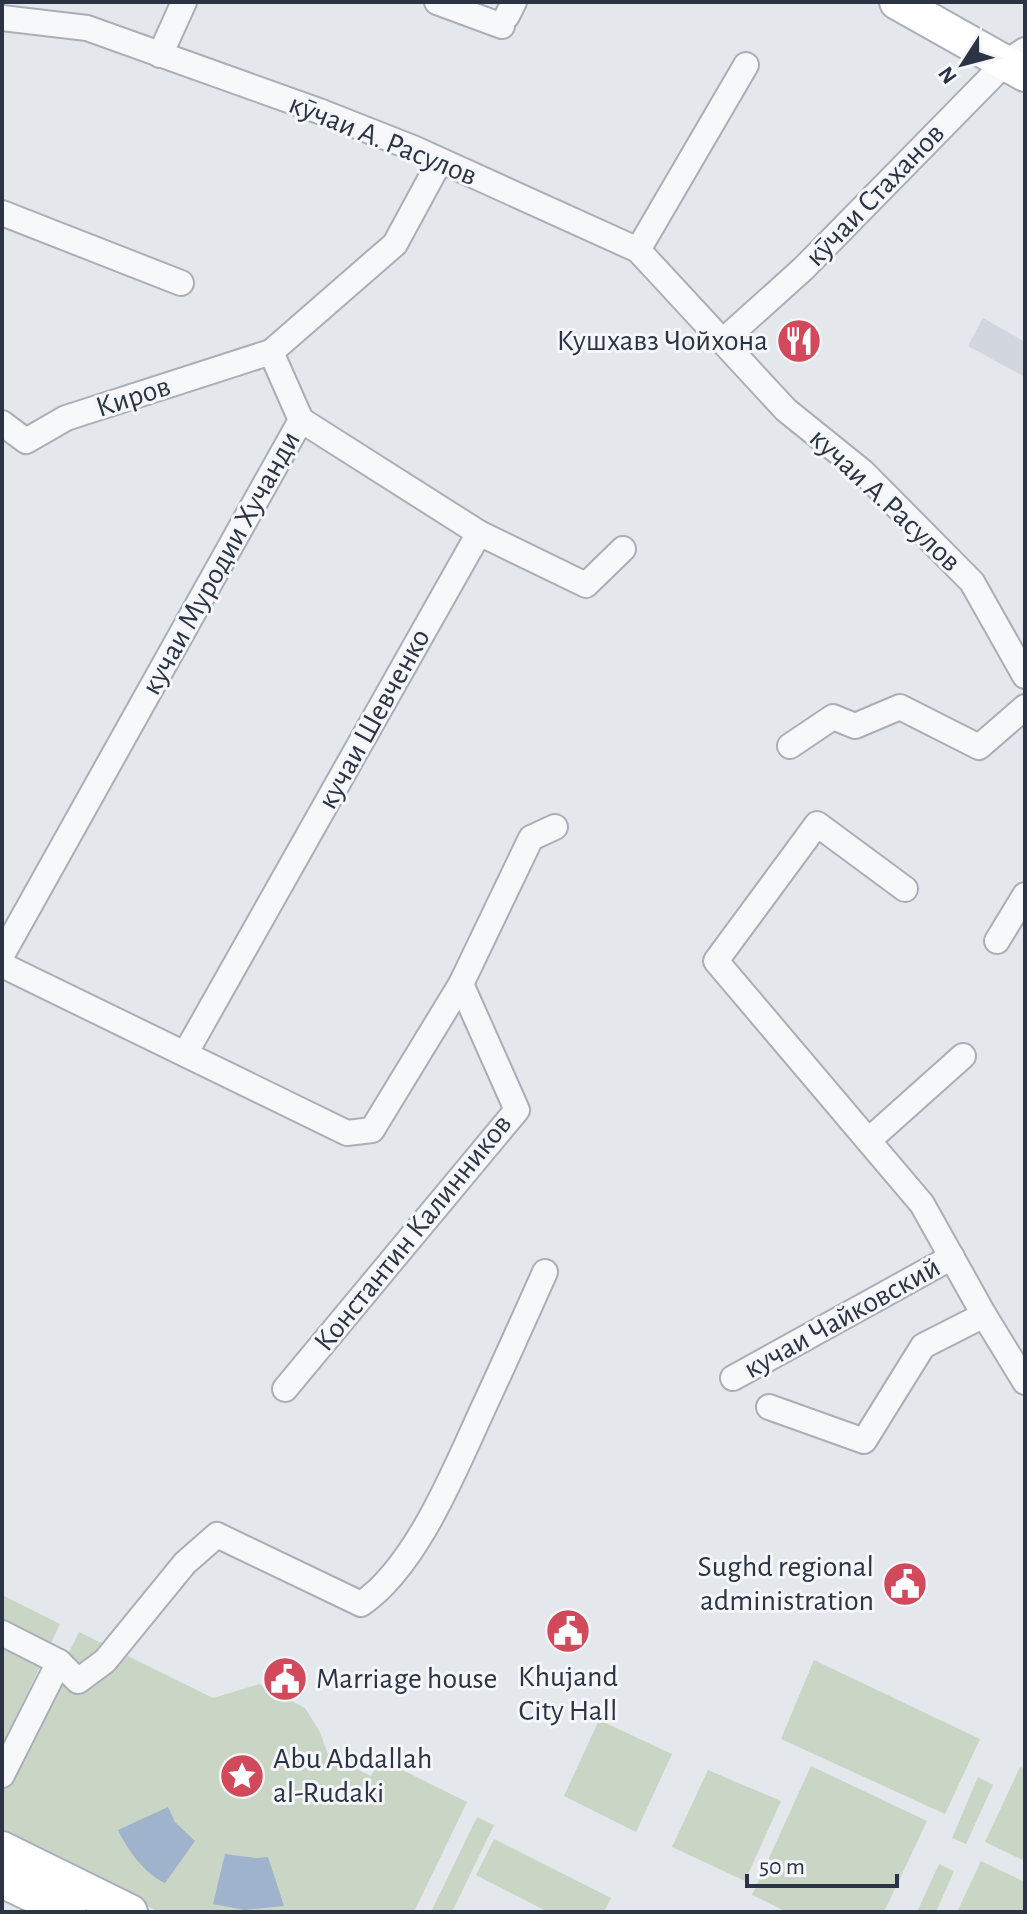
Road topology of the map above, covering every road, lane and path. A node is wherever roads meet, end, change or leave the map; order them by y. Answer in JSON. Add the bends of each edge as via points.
{"nodes":[{"id":1,"x":184,"y":2,"type":"edge"},
{"id":2,"x":437,"y":2,"type":"edge"},
{"id":3,"x":897,"y":2,"type":"edge"},
{"id":4,"x":508,"y":15,"type":"edge"},
{"id":5,"x":2,"y":18,"type":"edge"},
{"id":6,"x":160,"y":55,"type":"junction"},
{"id":7,"x":1018,"y":62,"type":"edge"},
{"id":8,"x":746,"y":65,"type":"dead end"},
{"id":9,"x":440,"y":161,"type":"junction"},
{"id":10,"x":2,"y":213,"type":"edge"},
{"id":11,"x":638,"y":250,"type":"junction"},
{"id":12,"x":181,"y":283,"type":"dead end"},
{"id":13,"x":724,"y":340,"type":"junction"},
{"id":14,"x":271,"y":352,"type":"junction"},
{"id":15,"x":301,"y":420,"type":"junction"},
{"id":16,"x":2,"y":423,"type":"edge"},
{"id":17,"x":479,"y":533,"type":"junction"},
{"id":18,"x":623,"y":549,"type":"dead end"},
{"id":19,"x":1025,"y":676,"type":"edge"},
{"id":20,"x":1025,"y":707,"type":"edge"},
{"id":21,"x":790,"y":746,"type":"dead end"},
{"id":22,"x":555,"y":827,"type":"dead end"},
{"id":23,"x":905,"y":889,"type":"dead end"},
{"id":24,"x":1025,"y":895,"type":"edge"},
{"id":25,"x":997,"y":941,"type":"dead end"},
{"id":26,"x":2,"y":955,"type":"edge"},
{"id":27,"x":2,"y":965,"type":"edge"},
{"id":28,"x":461,"y":984,"type":"junction"},
{"id":29,"x":185,"y":1054,"type":"junction"},
{"id":30,"x":963,"y":1056,"type":"dead end"},
{"id":31,"x":869,"y":1140,"type":"junction"},
{"id":32,"x":952,"y":1257,"type":"junction"},
{"id":33,"x":545,"y":1272,"type":"dead end"},
{"id":34,"x":984,"y":1315,"type":"junction"},
{"id":35,"x":733,"y":1378,"type":"dead end"},
{"id":36,"x":1025,"y":1382,"type":"edge"},
{"id":37,"x":285,"y":1389,"type":"dead end"},
{"id":38,"x":769,"y":1407,"type":"dead end"},
{"id":39,"x":2,"y":1633,"type":"edge"},
{"id":40,"x":59,"y":1662,"type":"junction"},
{"id":41,"x":2,"y":1775,"type":"edge"},
{"id":42,"x":2,"y":1849,"type":"edge"},
{"id":43,"x":2,"y":1880,"type":"edge"},
{"id":44,"x":69,"y":1912,"type":"edge"},
{"id":45,"x":130,"y":1912,"type":"edge"}],
"edges":[{"from":1,"to":6,"type":"street"},
{"from":2,"to":4,"type":"street"},
{"from":3,"to":7,"type":"main road"},
{"from":5,"to":6,"type":"street","name":"кӯчаи А. Расулов","via":[[87,28]]},
{"from":6,"to":9,"type":"street","name":"кӯчаи А. Расулов"},
{"from":7,"to":13,"type":"street","name":"кӯчаи Стаханов"},
{"from":8,"to":11,"type":"street"},
{"from":9,"to":11,"type":"street","name":"кӯчаи А. Расулов"},
{"from":9,"to":14,"type":"street","via":[[395,244]]},
{"from":10,"to":12,"type":"street"},
{"from":11,"to":13,"type":"street","name":"кӯчаи А. Расулов"},
{"from":13,"to":19,"type":"street","name":"кучаи А.Расулов","via":[[786,410],[863,472],[972,582]]},
{"from":14,"to":15,"type":"street","name":"кучаи Муродии Хучанди"},
{"from":14,"to":16,"type":"street","name":"Киров","via":[[66,418],[26,441]]},
{"from":15,"to":17,"type":"street"},
{"from":15,"to":26,"type":"street","name":"кучаи Муродии Хучанди"},
{"from":17,"to":18,"type":"street","via":[[586,585]]},
{"from":17,"to":29,"type":"street","name":"кучаи Шевченко"},
{"from":20,"to":21,"type":"street","via":[[979,747],[900,707],[855,726],[833,717]]},
{"from":22,"to":28,"type":"street","via":[[531,838]]},
{"from":23,"to":31,"type":"street","name":"кучаи Чайковский","via":[[817,824],[716,961]]},
{"from":24,"to":25,"type":"street"},
{"from":27,"to":29,"type":"street"},
{"from":28,"to":29,"type":"street","via":[[372,1130],[347,1133]]},
{"from":28,"to":37,"type":"street","name":"Константин Калинников","via":[[517,1110]]},
{"from":30,"to":31,"type":"street"},
{"from":31,"to":32,"type":"street","name":"кучаи Чайковский","via":[[922,1204]]},
{"from":32,"to":34,"type":"street","name":"кучаи Чайковский"},
{"from":32,"to":35,"type":"street","name":"кучаи Чайковский"},
{"from":33,"to":40,"type":"street","via":[[456,1468],[404,1563],[378,1593],[361,1604],[217,1535],[185,1563],[105,1661],[78,1681]]},
{"from":34,"to":36,"type":"street","name":"кучаи Чайковский"},
{"from":34,"to":38,"type":"street","via":[[923,1346],[864,1441]]},
{"from":39,"to":40,"type":"street"},
{"from":40,"to":41,"type":"street"},
{"from":42,"to":45,"type":"main road"},
{"from":43,"to":44,"type":"main road"}]}
